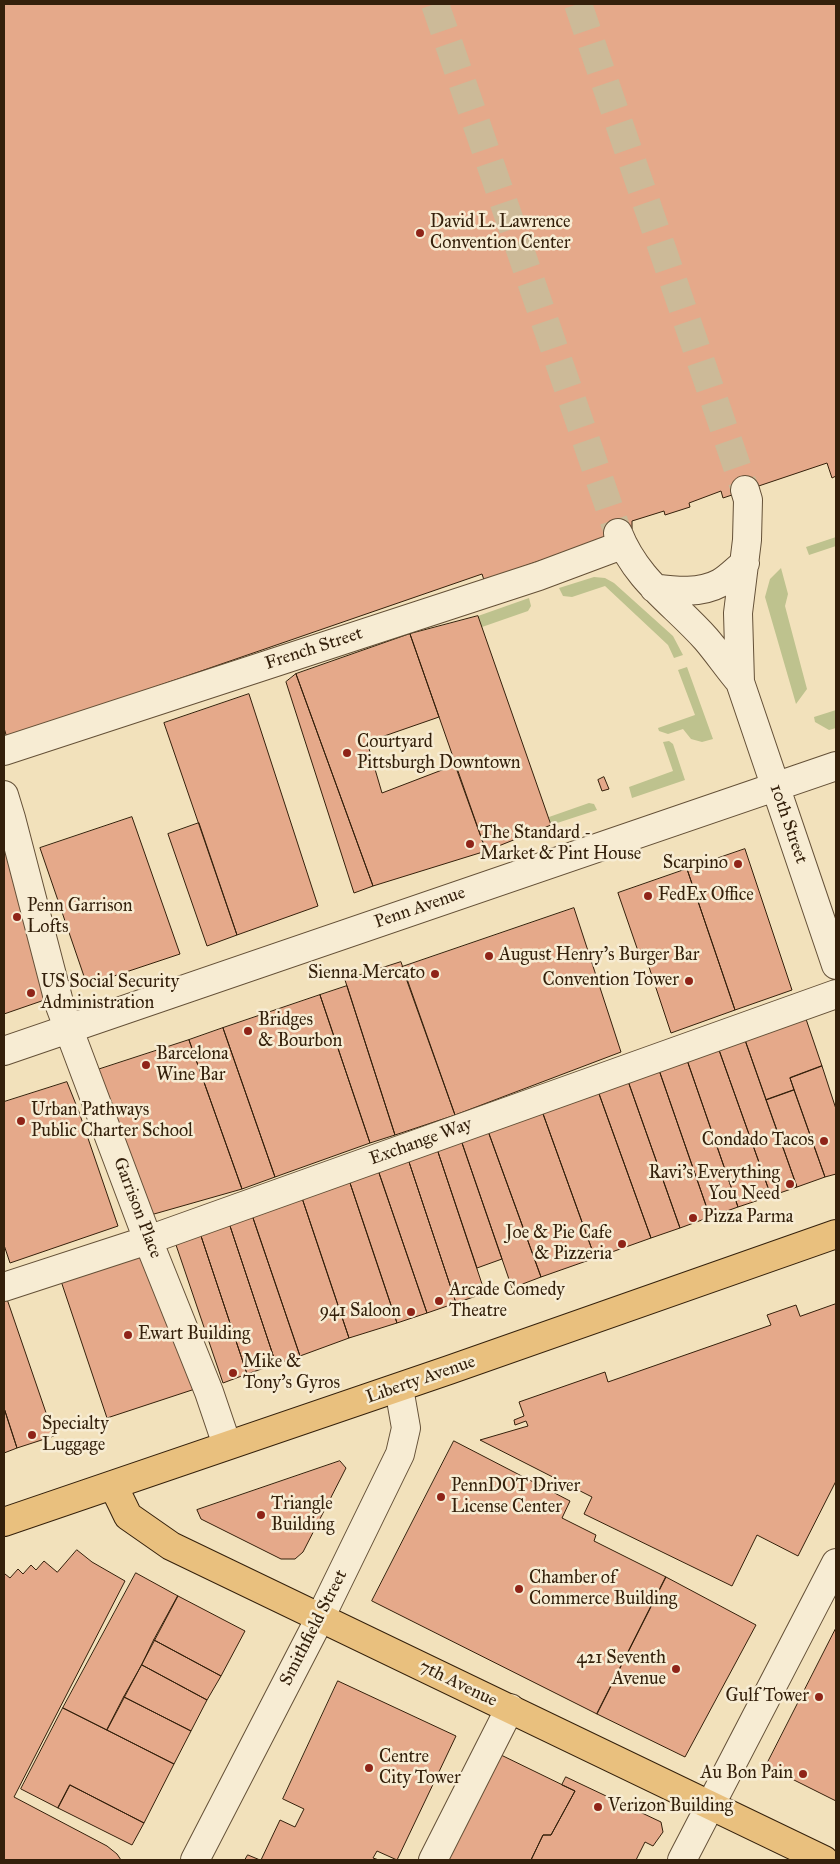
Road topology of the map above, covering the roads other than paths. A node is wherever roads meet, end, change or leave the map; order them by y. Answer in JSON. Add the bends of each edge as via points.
{"nodes":[{"id":1,"x":745,"y":490,"type":"tunnel mouth"},
{"id":2,"x":620,"y":539,"type":"joint"},
{"id":3,"x":745,"y":563,"type":"junction"},
{"id":4,"x":654,"y":588,"type":"junction"},
{"id":5,"x":740,"y":682,"type":"junction"},
{"id":6,"x":4,"y":751,"type":"edge"},
{"id":7,"x":836,"y":766,"type":"edge"},
{"id":8,"x":775,"y":786,"type":"junction"},
{"id":9,"x":4,"y":795,"type":"edge"},
{"id":10,"x":836,"y":965,"type":"edge"},
{"id":11,"x":836,"y":994,"type":"edge"},
{"id":12,"x":69,"y":1029,"type":"junction"},
{"id":13,"x":4,"y":1051,"type":"edge"},
{"id":14,"x":836,"y":1234,"type":"edge"},
{"id":15,"x":148,"y":1240,"type":"junction"},
{"id":16,"x":4,"y":1287,"type":"edge"},
{"id":17,"x":399,"y":1388,"type":"junction"},
{"id":18,"x":227,"y":1445,"type":"junction"},
{"id":19,"x":113,"y":1485,"type":"junction"},
{"id":20,"x":4,"y":1522,"type":"edge"},
{"id":21,"x":836,"y":1563,"type":"edge"},
{"id":22,"x":320,"y":1618,"type":"junction"},
{"id":23,"x":510,"y":1708,"type":"junction"},
{"id":24,"x":710,"y":1806,"type":"junction"},
{"id":25,"x":195,"y":1860,"type":"edge"},
{"id":26,"x":433,"y":1860,"type":"edge"},
{"id":27,"x":682,"y":1860,"type":"edge"},
{"id":28,"x":824,"y":1860,"type":"edge"}],
"edges":[{"from":1,"to":3,"type":"street","name":"10th Street","via":[[748,524]]},
{"from":2,"to":4,"type":"street","name":"10th Street","via":[[631,562]]},
{"from":2,"to":6,"type":"street","name":"French Street","via":[[539,576]]},
{"from":3,"to":4,"type":"street","via":[[720,583],[709,587],[680,591]]},
{"from":3,"to":5,"type":"street","name":"10th Street","via":[[738,613]]},
{"from":4,"to":5,"type":"street","name":"10th Street","via":[[706,640]]},
{"from":5,"to":8,"type":"street","name":"10th Street"},
{"from":7,"to":8,"type":"street","name":"Penn Avenue"},
{"from":8,"to":10,"type":"street","name":"10th Street"},
{"from":8,"to":12,"type":"street","name":"Penn Avenue"},
{"from":9,"to":12,"type":"street","name":"Garrison Place","via":[[60,1006]]},
{"from":11,"to":15,"type":"street","name":"Exchange Way"},
{"from":12,"to":13,"type":"street","name":"Penn Avenue"},
{"from":12,"to":15,"type":"street","name":"Garrison Place"},
{"from":14,"to":17,"type":"main road","name":"Liberty Avenue"},
{"from":15,"to":16,"type":"street","name":"Exchange Way"},
{"from":15,"to":18,"type":"street","name":"Garrison Place"},
{"from":17,"to":18,"type":"main road","name":"Liberty Avenue"},
{"from":17,"to":22,"type":"street","name":"Smithfield Street","via":[[406,1428],[400,1454]]},
{"from":18,"to":19,"type":"main road","name":"Liberty Avenue"},
{"from":19,"to":20,"type":"main road","name":"Liberty Avenue"},
{"from":19,"to":22,"type":"main road","name":"7th Avenue","via":[[128,1516],[160,1539]]},
{"from":21,"to":24,"type":"street"},
{"from":22,"to":23,"type":"main road","name":"7th Avenue"},
{"from":22,"to":25,"type":"street","name":"Smithfield Street"},
{"from":23,"to":24,"type":"main road","name":"7th Avenue"},
{"from":23,"to":26,"type":"street"},
{"from":24,"to":27,"type":"street"},
{"from":24,"to":28,"type":"main road","name":"7th Avenue"}]}
